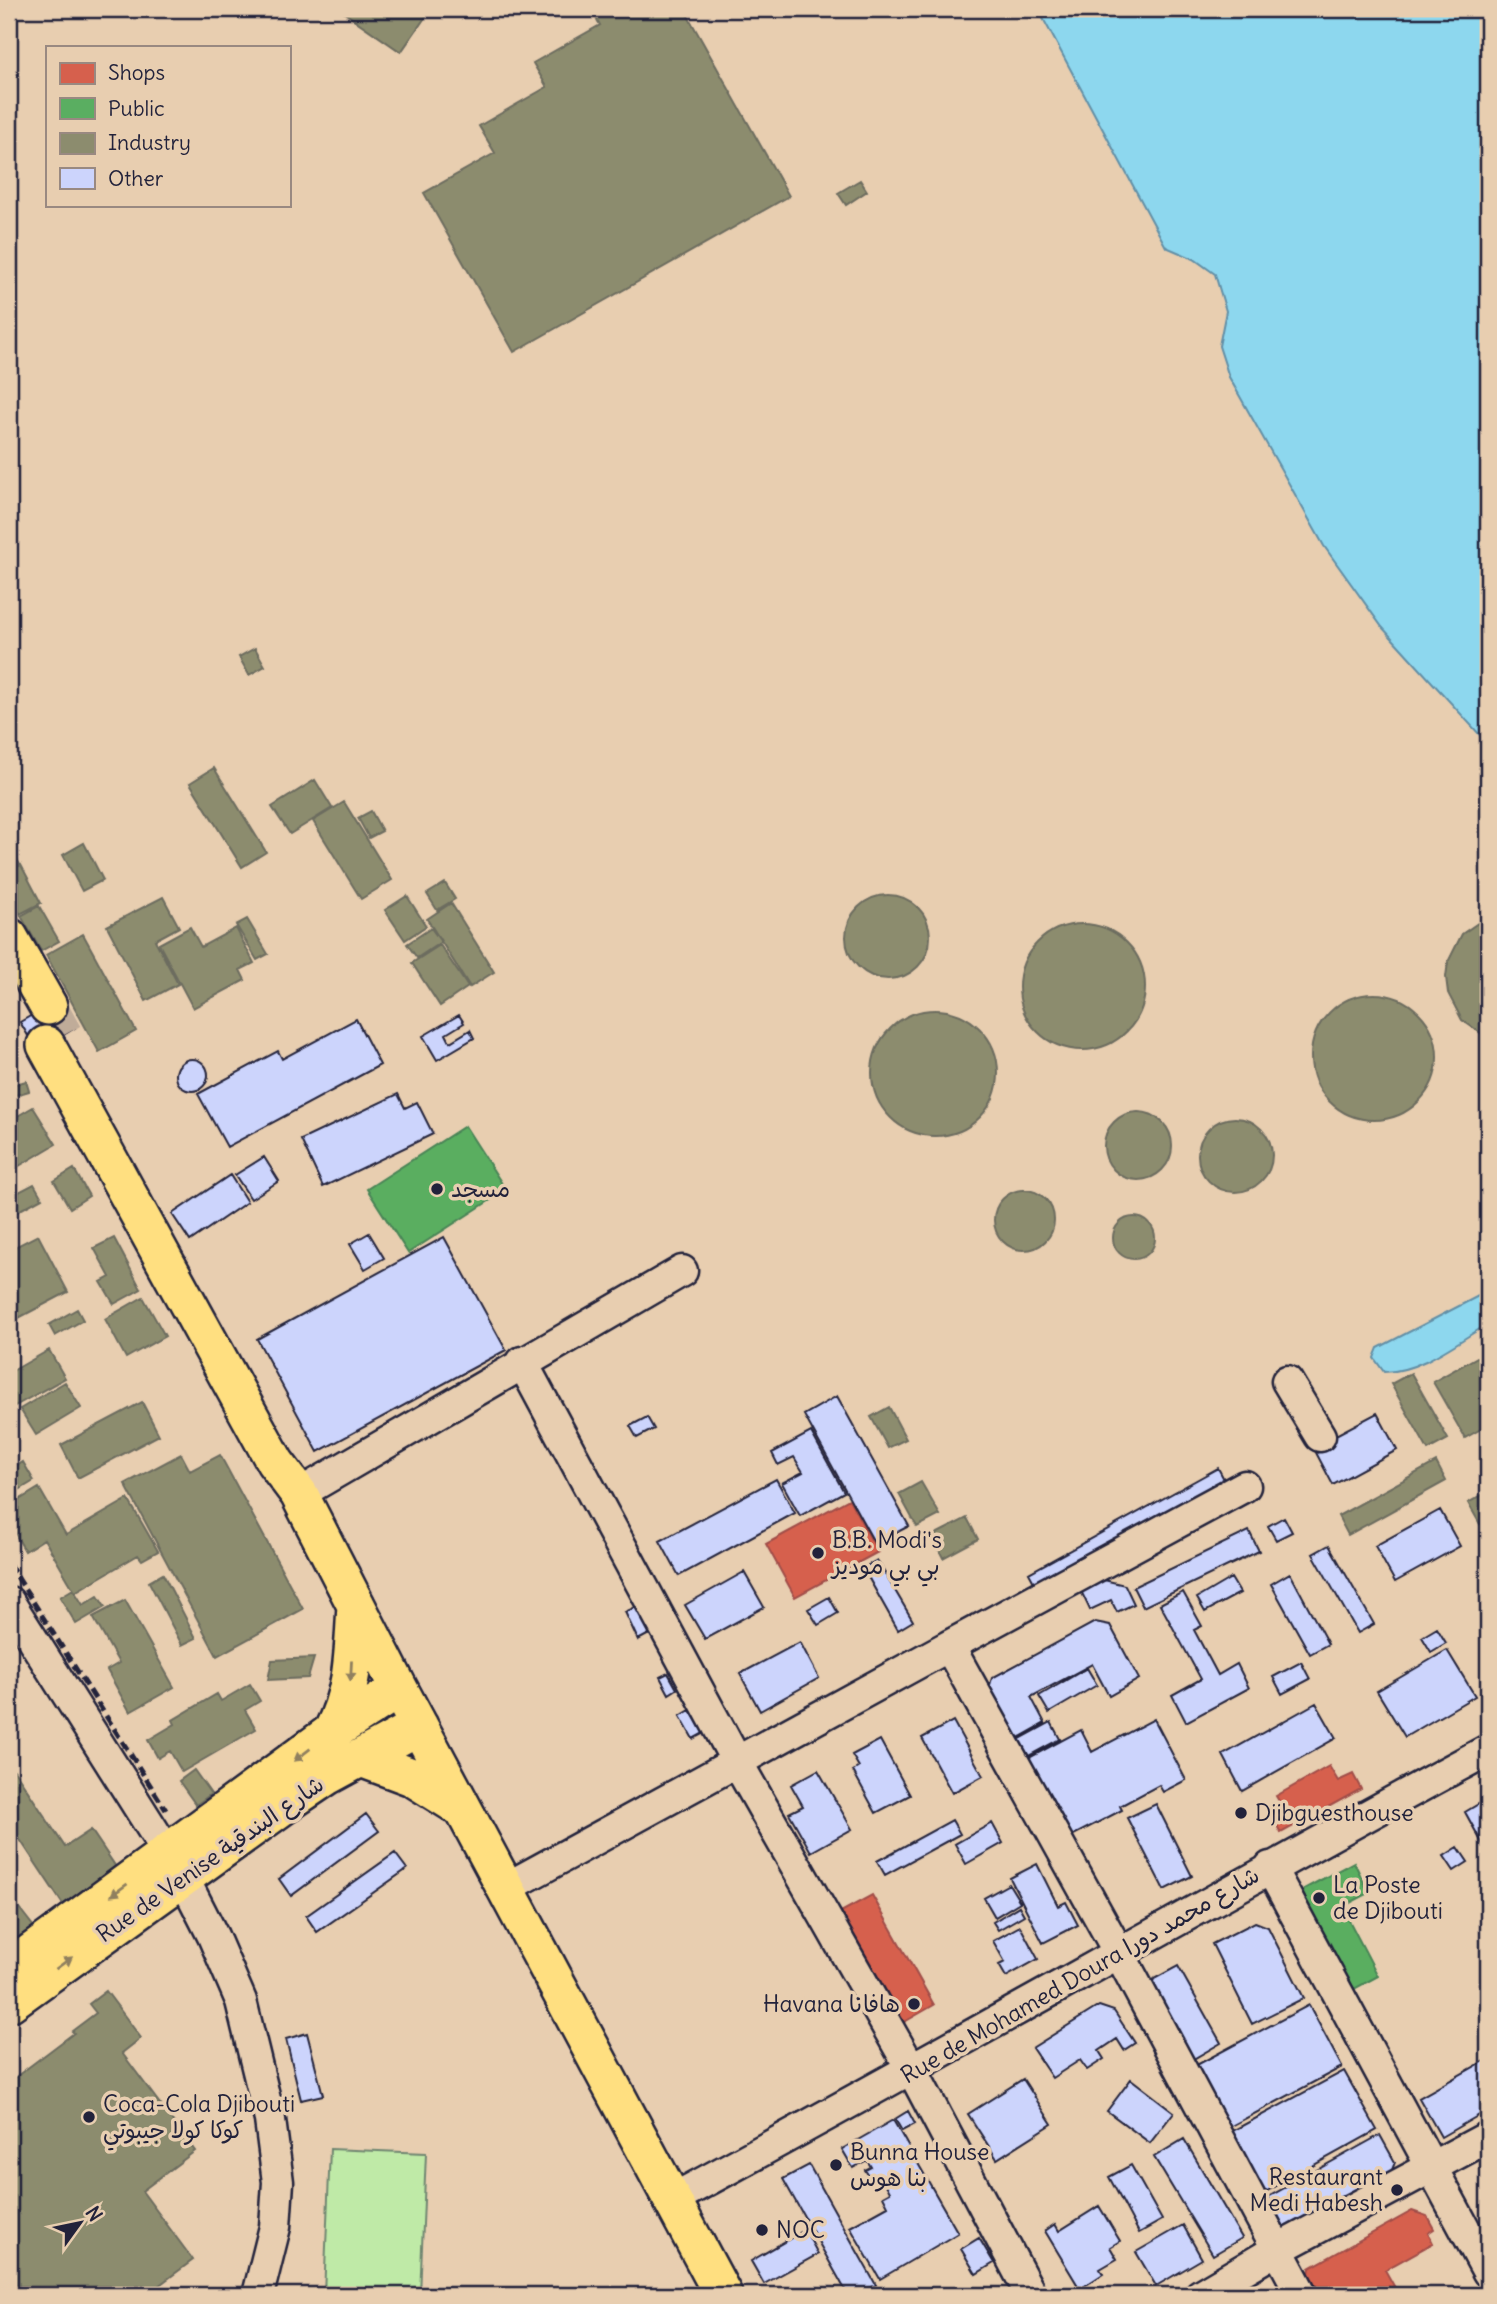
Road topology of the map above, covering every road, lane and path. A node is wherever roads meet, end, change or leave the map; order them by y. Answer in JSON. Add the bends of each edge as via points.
{"nodes":[{"id":1,"x":9,"y":937,"type":"edge"},
{"id":2,"x":9,"y":982,"type":"edge"},
{"id":3,"x":47,"y":1026,"type":"junction"},
{"id":4,"x":682,"y":1271,"type":"dead end"},
{"id":5,"x":522,"y":1362,"type":"junction"},
{"id":6,"x":1287,"y":1381,"type":"dead end"},
{"id":7,"x":1320,"y":1436,"type":"dead end"},
{"id":8,"x":1245,"y":1486,"type":"dead end"},
{"id":9,"x":298,"y":1491,"type":"junction"},
{"id":10,"x":9,"y":1602,"type":"edge"},
{"id":11,"x":356,"y":1605,"type":"junction"},
{"id":12,"x":949,"y":1646,"type":"junction"},
{"id":13,"x":399,"y":1689,"type":"junction"},
{"id":14,"x":419,"y":1726,"type":"junction"},
{"id":15,"x":332,"y":1732,"type":"junction"},
{"id":16,"x":1488,"y":1750,"type":"edge"},
{"id":17,"x":361,"y":1758,"type":"junction"},
{"id":18,"x":737,"y":1762,"type":"junction"},
{"id":19,"x":464,"y":1811,"type":"junction"},
{"id":20,"x":176,"y":1866,"type":"junction"},
{"id":21,"x":1270,"y":1867,"type":"junction"},
{"id":22,"x":506,"y":1888,"type":"junction"},
{"id":23,"x":1118,"y":1951,"type":"junction"},
{"id":24,"x":9,"y":1969,"type":"edge"},
{"id":25,"x":9,"y":2003,"type":"edge"},
{"id":26,"x":912,"y":2070,"type":"junction"},
{"id":27,"x":1488,"y":2137,"type":"edge"},
{"id":28,"x":1431,"y":2168,"type":"junction"},
{"id":29,"x":671,"y":2200,"type":"junction"},
{"id":30,"x":1278,"y":2249,"type":"junction"},
{"id":31,"x":1488,"y":2272,"type":"edge"},
{"id":32,"x":258,"y":2295,"type":"edge"},
{"id":33,"x":723,"y":2295,"type":"edge"},
{"id":34,"x":1031,"y":2295,"type":"edge"},
{"id":35,"x":1200,"y":2295,"type":"edge"},
{"id":36,"x":1302,"y":2295,"type":"edge"}],
"edges":[{"from":1,"to":3,"type":"main road"},
{"from":2,"to":3,"type":"main road"},
{"from":3,"to":9,"type":"main road","via":[[151,1216],[275,1462]]},
{"from":4,"to":5,"type":"street"},
{"from":5,"to":9,"type":"street"},
{"from":5,"to":18,"type":"street"},
{"from":6,"to":7,"type":"street"},
{"from":8,"to":12,"type":"street"},
{"from":9,"to":11,"type":"main road"},
{"from":10,"to":20,"type":"street"},
{"from":11,"to":13,"type":"main road"},
{"from":11,"to":15,"type":"main road","one_way":true,"via":[[351,1683]]},
{"from":12,"to":18,"type":"street"},
{"from":12,"to":23,"type":"street"},
{"from":13,"to":14,"type":"main road"},
{"from":13,"to":15,"type":"main road","name":"Rue de Venise شارع البندقية"},
{"from":14,"to":17,"type":"main road","name":"Rue de Venise شارع البندقية"},
{"from":14,"to":19,"type":"main road"},
{"from":15,"to":20,"type":"main road","name":"Rue de Venise شارع البندقية","one_way":true},
{"from":16,"to":21,"type":"street","name":"Rue de Mohamed Doura شارع محمد دورا"},
{"from":17,"to":19,"type":"main road","via":[[412,1777]]},
{"from":17,"to":20,"type":"main road","name":"Rue de Venise شارع البندقية"},
{"from":18,"to":22,"type":"street"},
{"from":18,"to":26,"type":"street"},
{"from":19,"to":22,"type":"main road"},
{"from":20,"to":24,"type":"main road","name":"Rue de Venise شارع البندقية","one_way":true},
{"from":25,"to":20,"type":"main road","name":"Rue de Venise شارع البندقية","one_way":true},
{"from":20,"to":32,"type":"street","via":[[214,1936],[241,2001],[270,2120],[278,2182],[275,2227]]},
{"from":21,"to":23,"type":"street","name":"Rue de Mohamed Doura شارع محمد دورا"},
{"from":21,"to":28,"type":"street"},
{"from":22,"to":29,"type":"main road"},
{"from":23,"to":26,"type":"street","name":"Rue de Mohamed Doura شارع محمد دورا"},
{"from":23,"to":30,"type":"street"},
{"from":26,"to":29,"type":"street","name":"Rue de Mohamed Doura شارع محمد دورا"},
{"from":26,"to":34,"type":"street"},
{"from":27,"to":28,"type":"street"},
{"from":28,"to":30,"type":"street"},
{"from":28,"to":31,"type":"street"},
{"from":29,"to":33,"type":"main road"},
{"from":30,"to":35,"type":"street"},
{"from":30,"to":36,"type":"street"}]}
